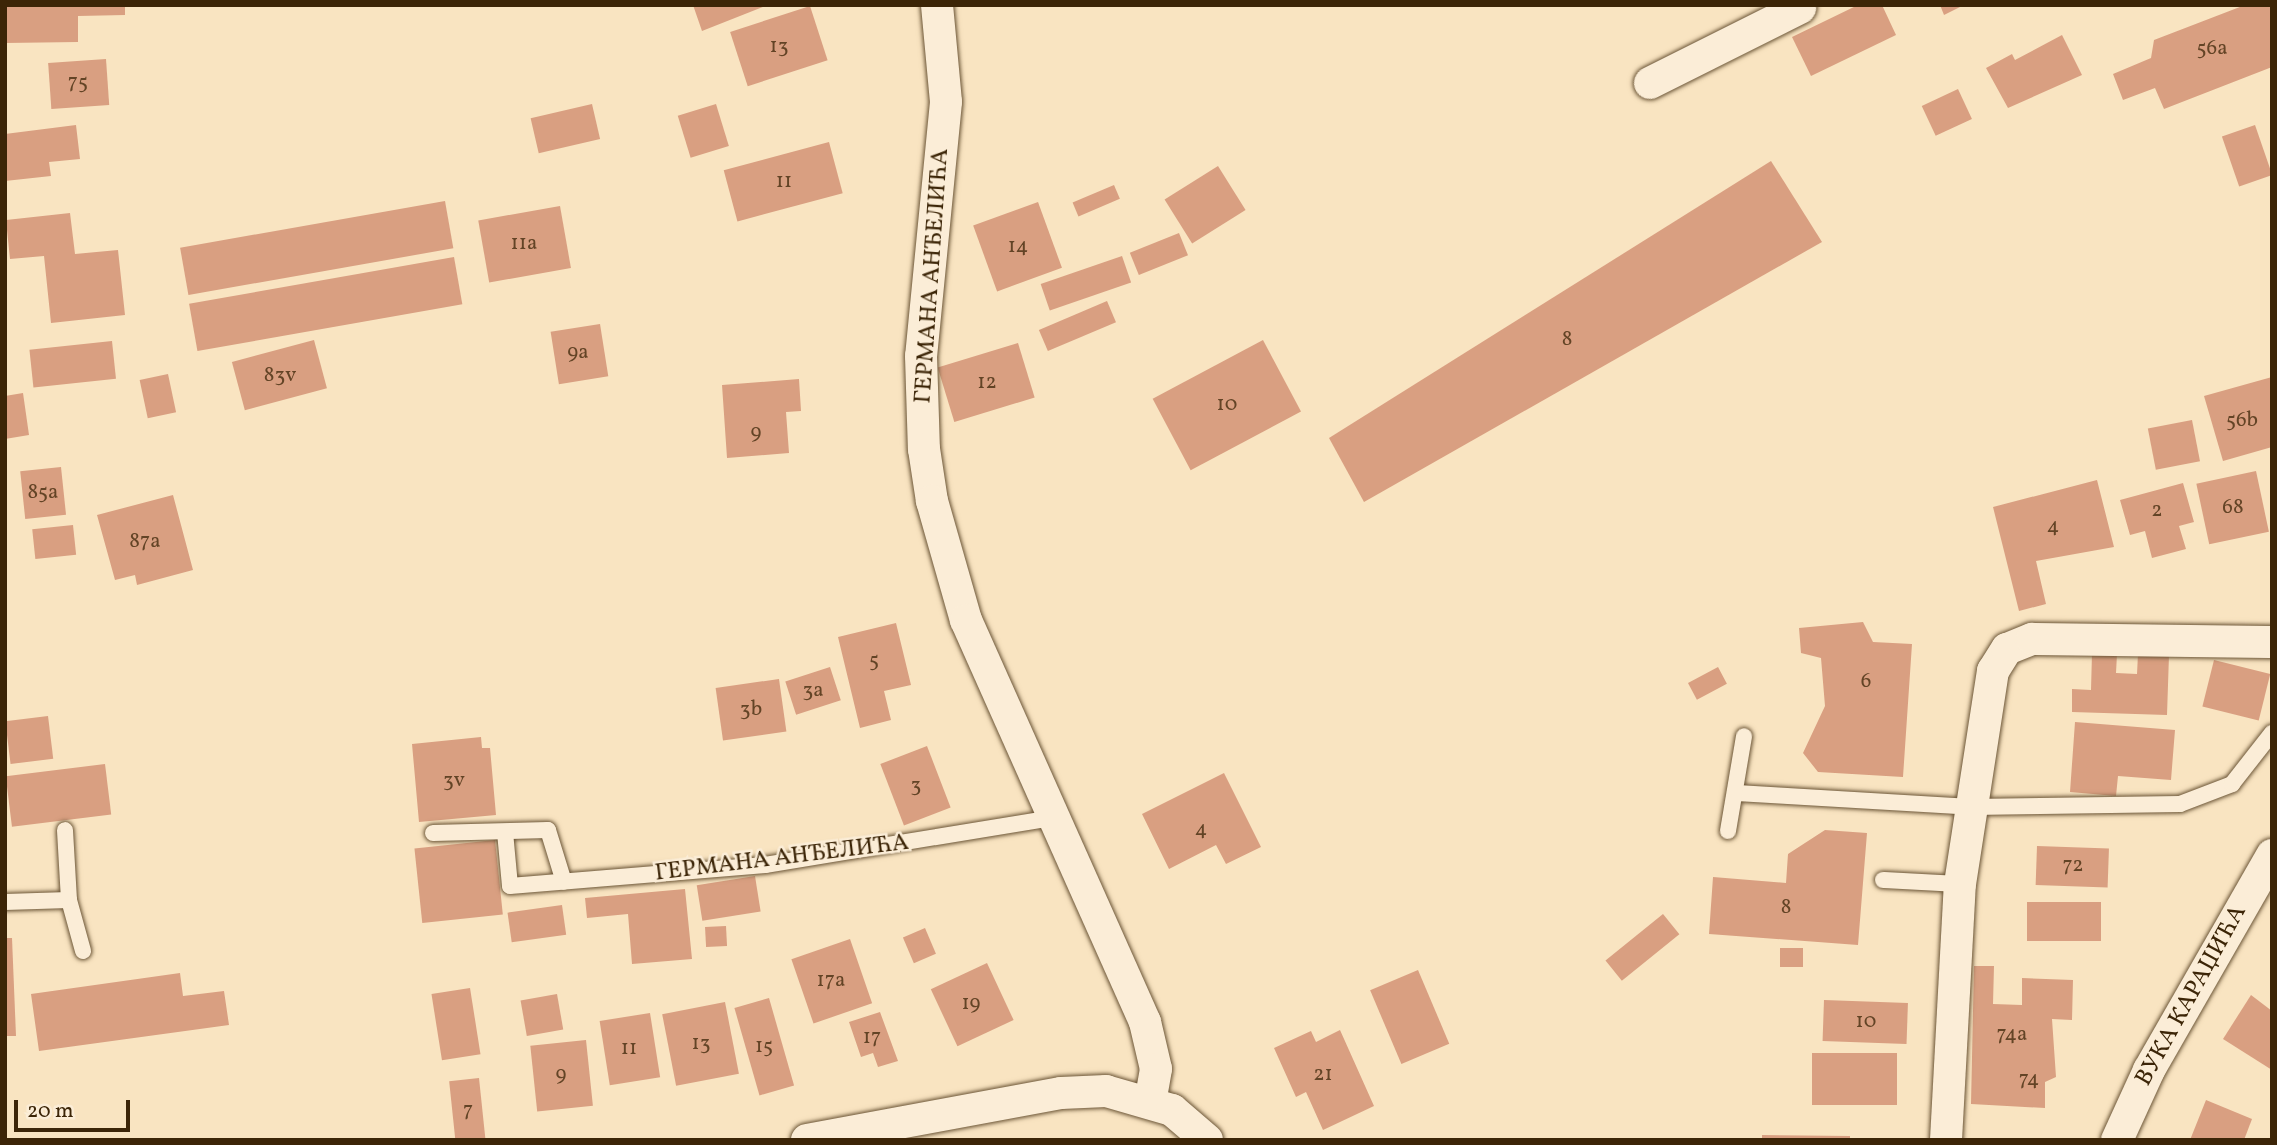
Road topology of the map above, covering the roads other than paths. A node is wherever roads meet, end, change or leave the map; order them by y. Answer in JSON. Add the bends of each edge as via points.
{"nodes":[{"id":1,"x":937,"y":5,"type":"edge"},
{"id":2,"x":1800,"y":8,"type":"dead end"},
{"id":3,"x":1650,"y":83,"type":"dead end"},
{"id":4,"x":2272,"y":642,"type":"edge"},
{"id":5,"x":2272,"y":733,"type":"edge"},
{"id":6,"x":1744,"y":736,"type":"dead end"},
{"id":7,"x":1737,"y":793,"type":"junction"},
{"id":8,"x":1971,"y":807,"type":"junction"},
{"id":9,"x":1053,"y":818,"type":"junction"},
{"id":10,"x":65,"y":830,"type":"dead end"},
{"id":11,"x":1728,"y":831,"type":"dead end"},
{"id":12,"x":505,"y":832,"type":"junction"},
{"id":13,"x":433,"y":833,"type":"dead end"},
{"id":14,"x":2272,"y":855,"type":"edge"},
{"id":15,"x":1883,"y":880,"type":"dead end"},
{"id":16,"x":564,"y":882,"type":"junction"},
{"id":17,"x":1960,"y":884,"type":"junction"},
{"id":18,"x":69,"y":900,"type":"junction"},
{"id":19,"x":5,"y":902,"type":"edge"},
{"id":20,"x":83,"y":951,"type":"dead end"},
{"id":21,"x":1150,"y":1102,"type":"junction"},
{"id":22,"x":807,"y":1140,"type":"edge"},
{"id":23,"x":1208,"y":1140,"type":"edge"},
{"id":24,"x":1946,"y":1140,"type":"edge"},
{"id":25,"x":2117,"y":1140,"type":"edge"}],
"edges":[{"from":1,"to":9,"type":"street","name":"ГЕРМАНА АНЂЕЛИЋА","via":[[946,102],[921,356],[924,449],[932,501],[967,620]]},
{"from":2,"to":3,"type":"street"},
{"from":4,"to":8,"type":"street","via":[[2032,639],[2007,649],[1993,671]]},
{"from":5,"to":8,"type":"lane","via":[[2232,784],[2203,800]]},
{"from":6,"to":7,"type":"lane"},
{"from":7,"to":8,"type":"lane"},
{"from":7,"to":11,"type":"lane"},
{"from":8,"to":17,"type":"street"},
{"from":9,"to":16,"type":"lane","name":"ГЕРМАНА АНЂЕЛИЋА","via":[[765,865]]},
{"from":9,"to":21,"type":"street","name":"ГЕРМАНА АНЂЕЛИЋА","via":[[1145,1022],[1156,1069]]},
{"from":10,"to":18,"type":"lane"},
{"from":12,"to":13,"type":"lane"},
{"from":12,"to":16,"type":"lane","via":[[548,830]]},
{"from":12,"to":16,"type":"lane","name":"ГЕРМАНА АНЂЕЛИЋА","via":[[510,887]]},
{"from":14,"to":25,"type":"street","name":"ВУКА КАРАЏИЋА","via":[[2149,1070]]},
{"from":15,"to":17,"type":"lane"},
{"from":17,"to":24,"type":"street"},
{"from":18,"to":19,"type":"lane"},
{"from":18,"to":20,"type":"lane"},
{"from":21,"to":22,"type":"street","via":[[1106,1091],[1061,1094]]},
{"from":21,"to":23,"type":"street","via":[[1172,1110]]}]}
